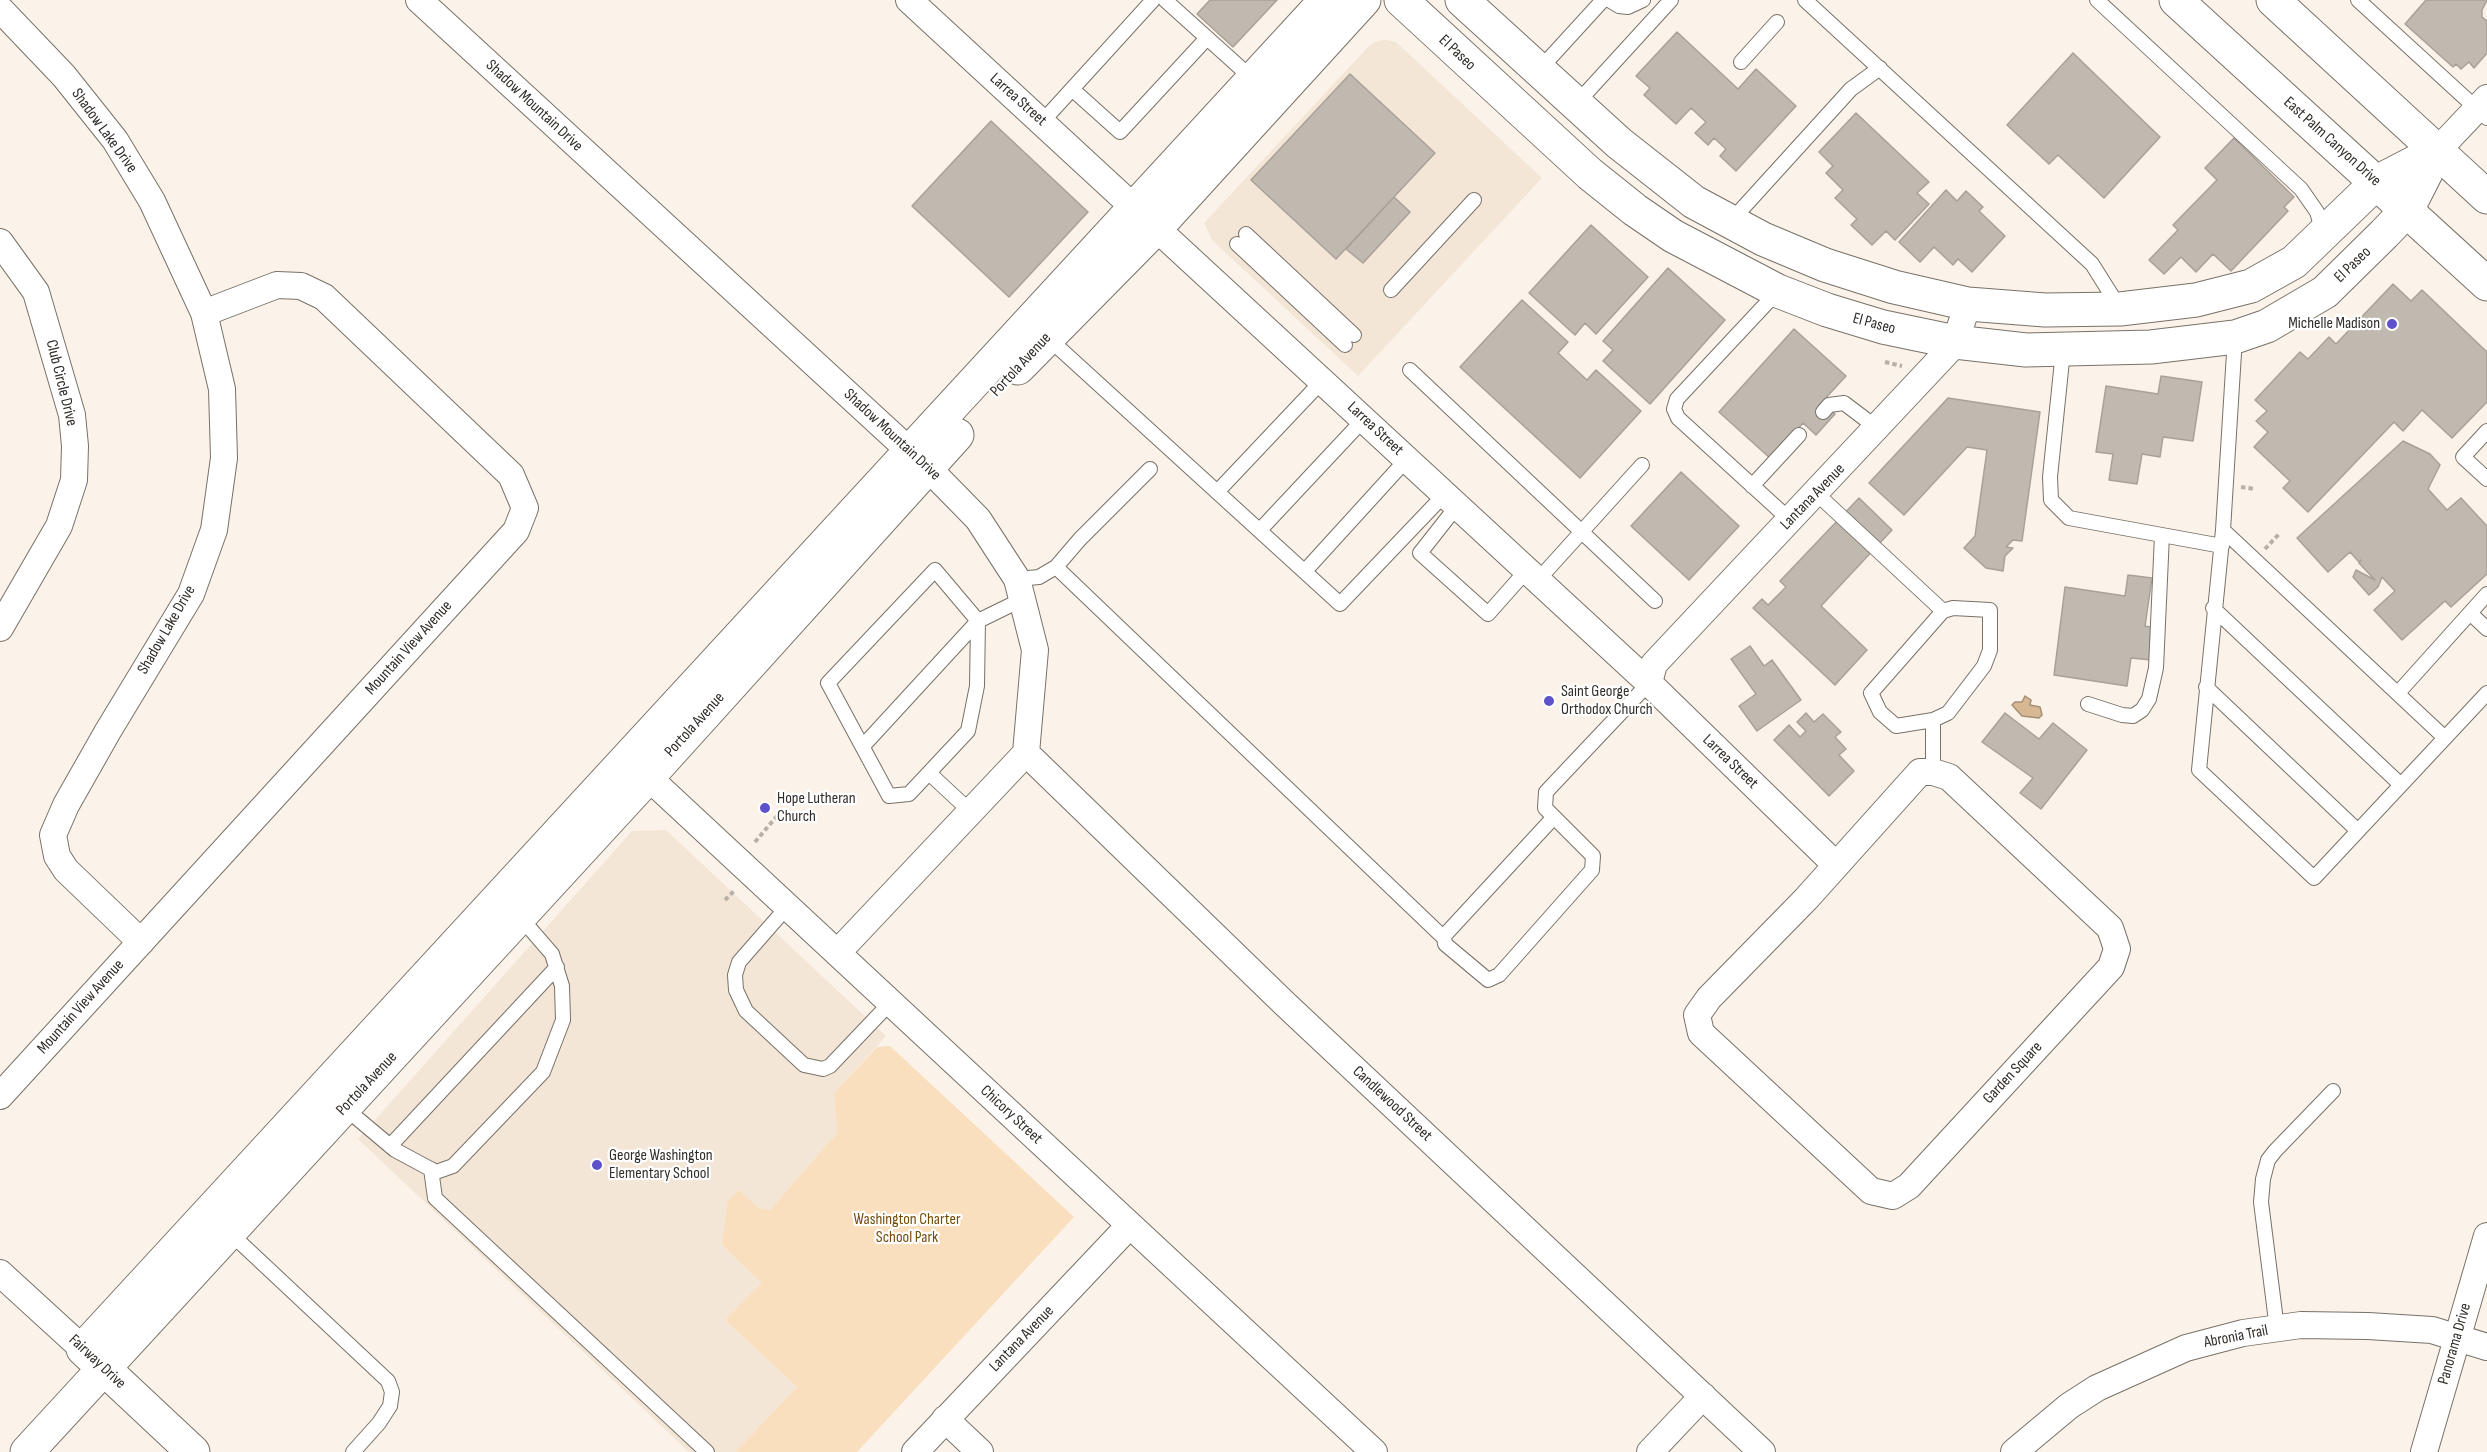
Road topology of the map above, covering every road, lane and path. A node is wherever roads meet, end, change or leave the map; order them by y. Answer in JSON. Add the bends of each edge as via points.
{"nodes":[{"id":1,"x":419,"y":0,"type":"edge"},
{"id":2,"x":909,"y":0,"type":"edge"},
{"id":3,"x":1153,"y":0,"type":"edge"},
{"id":4,"x":1165,"y":0,"type":"edge"},
{"id":5,"x":1326,"y":0,"type":"edge"},
{"id":6,"x":1343,"y":0,"type":"edge"},
{"id":7,"x":1364,"y":0,"type":"edge"},
{"id":8,"x":1401,"y":0,"type":"edge"},
{"id":9,"x":1408,"y":0,"type":"edge"},
{"id":10,"x":1462,"y":0,"type":"edge"},
{"id":11,"x":1603,"y":0,"type":"edge"},
{"id":12,"x":1609,"y":0,"type":"edge"},
{"id":13,"x":1643,"y":0,"type":"edge"},
{"id":14,"x":1671,"y":0,"type":"edge"},
{"id":15,"x":1805,"y":0,"type":"edge"},
{"id":16,"x":2097,"y":0,"type":"edge"},
{"id":17,"x":2176,"y":0,"type":"edge"},
{"id":18,"x":2273,"y":0,"type":"edge"},
{"id":19,"x":2358,"y":0,"type":"edge"},
{"id":20,"x":0,"y":9,"type":"edge"},
{"id":21,"x":1777,"y":22,"type":"dead end"},
{"id":22,"x":1432,"y":29,"type":"junction"},
{"id":23,"x":1207,"y":39,"type":"junction"},
{"id":24,"x":1741,"y":62,"type":"dead end"},
{"id":25,"x":1880,"y":68,"type":"junction"},
{"id":26,"x":1539,"y":70,"type":"junction"},
{"id":27,"x":1072,"y":89,"type":"junction"},
{"id":28,"x":1270,"y":89,"type":"junction"},
{"id":29,"x":1576,"y":104,"type":"junction"},
{"id":30,"x":2484,"y":108,"type":"edge"},
{"id":31,"x":1042,"y":122,"type":"junction"},
{"id":32,"x":2437,"y":151,"type":"junction"},
{"id":33,"x":1590,"y":174,"type":"junction"},
{"id":34,"x":2377,"y":182,"type":"junction"},
{"id":35,"x":2487,"y":197,"type":"edge"},
{"id":36,"x":1474,"y":200,"type":"dead end"},
{"id":37,"x":1694,"y":202,"type":"junction"},
{"id":38,"x":2407,"y":210,"type":"junction"},
{"id":39,"x":1146,"y":217,"type":"junction"},
{"id":40,"x":1729,"y":222,"type":"junction"},
{"id":41,"x":2324,"y":232,"type":"junction"},
{"id":42,"x":1241,"y":239,"type":"dead end"},
{"id":43,"x":0,"y":242,"type":"edge"},
{"id":44,"x":2487,"y":284,"type":"edge"},
{"id":45,"x":1391,"y":290,"type":"dead end"},
{"id":46,"x":1778,"y":291,"type":"junction"},
{"id":47,"x":1968,"y":304,"type":"junction"},
{"id":48,"x":2120,"y":309,"type":"junction"},
{"id":49,"x":204,"y":313,"type":"junction"},
{"id":50,"x":1047,"y":337,"type":"junction"},
{"id":51,"x":2235,"y":337,"type":"junction"},
{"id":52,"x":1349,"y":340,"type":"dead end"},
{"id":53,"x":1955,"y":342,"type":"junction"},
{"id":54,"x":2063,"y":351,"type":"junction"},
{"id":55,"x":1410,"y":369,"type":"dead end"},
{"id":56,"x":1323,"y":380,"type":"junction"},
{"id":57,"x":1823,"y":412,"type":"dead end"},
{"id":58,"x":1364,"y":419,"type":"junction"},
{"id":59,"x":1877,"y":428,"type":"junction"},
{"id":60,"x":2487,"y":431,"type":"edge"},
{"id":61,"x":1799,"y":435,"type":"dead end"},
{"id":62,"x":919,"y":459,"type":"junction"},
{"id":63,"x":1407,"y":459,"type":"junction"},
{"id":64,"x":1642,"y":465,"type":"dead end"},
{"id":65,"x":1150,"y":469,"type":"dead end"},
{"id":66,"x":2487,"y":479,"type":"edge"},
{"id":67,"x":1752,"y":486,"type":"junction"},
{"id":68,"x":1218,"y":491,"type":"junction"},
{"id":69,"x":1816,"y":493,"type":"junction"},
{"id":70,"x":1451,"y":500,"type":"junction"},
{"id":71,"x":1790,"y":520,"type":"junction"},
{"id":72,"x":1260,"y":530,"type":"junction"},
{"id":73,"x":2223,"y":530,"type":"junction"},
{"id":74,"x":1582,"y":532,"type":"junction"},
{"id":75,"x":2162,"y":536,"type":"junction"},
{"id":76,"x":2222,"y":546,"type":"junction"},
{"id":77,"x":1056,"y":567,"type":"junction"},
{"id":78,"x":1305,"y":572,"type":"junction"},
{"id":79,"x":1532,"y":575,"type":"junction"},
{"id":80,"x":1020,"y":589,"type":"junction"},
{"id":81,"x":2487,"y":594,"type":"edge"},
{"id":82,"x":1655,"y":601,"type":"dead end"},
{"id":83,"x":2213,"y":608,"type":"junction"},
{"id":84,"x":1943,"y":611,"type":"junction"},
{"id":85,"x":2470,"y":613,"type":"junction"},
{"id":86,"x":978,"y":621,"type":"junction"},
{"id":87,"x":0,"y":628,"type":"edge"},
{"id":88,"x":2487,"y":629,"type":"edge"},
{"id":89,"x":1649,"y":683,"type":"junction"},
{"id":90,"x":2206,"y":687,"type":"junction"},
{"id":91,"x":2398,"y":693,"type":"junction"},
{"id":92,"x":2487,"y":693,"type":"edge"},
{"id":93,"x":2088,"y":704,"type":"dead end"},
{"id":94,"x":1933,"y":720,"type":"junction"},
{"id":95,"x":2445,"y":738,"type":"junction"},
{"id":96,"x":863,"y":746,"type":"junction"},
{"id":97,"x":1026,"y":753,"type":"junction"},
{"id":98,"x":1933,"y":772,"type":"junction"},
{"id":99,"x":929,"y":773,"type":"junction"},
{"id":100,"x":648,"y":777,"type":"junction"},
{"id":101,"x":2401,"y":785,"type":"junction"},
{"id":102,"x":971,"y":812,"type":"junction"},
{"id":103,"x":777,"y":816,"type":"dead end"},
{"id":104,"x":1554,"y":817,"type":"junction"},
{"id":105,"x":2358,"y":831,"type":"junction"},
{"id":106,"x":755,"y":842,"type":"dead end"},
{"id":107,"x":1836,"y":864,"type":"junction"},
{"id":108,"x":736,"y":890,"type":"dead end"},
{"id":109,"x":725,"y":900,"type":"dead end"},
{"id":110,"x":788,"y":906,"type":"junction"},
{"id":111,"x":519,"y":917,"type":"junction"},
{"id":112,"x":1444,"y":938,"type":"junction"},
{"id":113,"x":141,"y":942,"type":"junction"},
{"id":114,"x":838,"y":952,"type":"junction"},
{"id":115,"x":557,"y":967,"type":"junction"},
{"id":116,"x":891,"y":1002,"type":"junction"},
{"id":117,"x":2333,"y":1091,"type":"dead end"},
{"id":118,"x":0,"y":1096,"type":"edge"},
{"id":119,"x":345,"y":1108,"type":"junction"},
{"id":120,"x":390,"y":1146,"type":"junction"},
{"id":121,"x":431,"y":1169,"type":"junction"},
{"id":122,"x":1129,"y":1226,"type":"junction"},
{"id":123,"x":229,"y":1232,"type":"junction"},
{"id":124,"x":2487,"y":1236,"type":"edge"},
{"id":125,"x":0,"y":1272,"type":"edge"},
{"id":126,"x":2277,"y":1329,"type":"junction"},
{"id":127,"x":2456,"y":1338,"type":"junction"},
{"id":128,"x":2487,"y":1347,"type":"edge"},
{"id":129,"x":93,"y":1359,"type":"junction"},
{"id":130,"x":1703,"y":1396,"type":"junction"},
{"id":131,"x":945,"y":1419,"type":"junction"},
{"id":132,"x":27,"y":1452,"type":"edge"},
{"id":133,"x":193,"y":1452,"type":"edge"},
{"id":134,"x":353,"y":1452,"type":"edge"},
{"id":135,"x":707,"y":1452,"type":"edge"},
{"id":136,"x":915,"y":1452,"type":"edge"},
{"id":137,"x":980,"y":1452,"type":"edge"},
{"id":138,"x":1374,"y":1452,"type":"edge"},
{"id":139,"x":1650,"y":1452,"type":"edge"},
{"id":140,"x":1762,"y":1452,"type":"edge"},
{"id":141,"x":2014,"y":1452,"type":"edge"},
{"id":142,"x":2424,"y":1452,"type":"edge"}],
"edges":[{"from":1,"to":62,"type":"street","name":"Shadow Mountain Drive"},
{"from":2,"to":31,"type":"street","name":"Larrea Street"},
{"from":3,"to":27,"type":"lane"},
{"from":4,"to":23,"type":"lane"},
{"from":5,"to":28,"type":"street","name":"Portola Avenue"},
{"from":6,"to":28,"type":"street","via":[[1288,62]]},
{"from":7,"to":28,"type":"street","name":"Portola Avenue"},
{"from":8,"to":22,"type":"street","name":"El Paseo"},
{"from":9,"to":22,"type":"street"},
{"from":10,"to":26,"type":"street"},
{"from":11,"to":26,"type":"lane"},
{"from":12,"to":13,"type":"lane","via":[[1628,7]]},
{"from":14,"to":29,"type":"lane"},
{"from":15,"to":25,"type":"lane"},
{"from":16,"to":41,"type":"lane","via":[[2301,189],[2317,212]]},
{"from":17,"to":34,"type":"street","name":"East Palm Canyon Drive"},
{"from":18,"to":32,"type":"street"},
{"from":19,"to":30,"type":"lane"},
{"from":20,"to":49,"type":"street","name":"Shadow Lake Drive","via":[[64,76],[115,140],[152,201]]},
{"from":21,"to":24,"type":"lane"},
{"from":22,"to":33,"type":"street","name":"El Paseo"},
{"from":23,"to":27,"type":"lane","via":[[1120,132]]},
{"from":23,"to":28,"type":"lane"},
{"from":25,"to":40,"type":"lane","via":[[1851,89]]},
{"from":25,"to":48,"type":"lane","via":[[2092,264]]},
{"from":26,"to":29,"type":"street"},
{"from":27,"to":31,"type":"lane"},
{"from":28,"to":39,"type":"street","name":"Portola Avenue"},
{"from":29,"to":37,"type":"street"},
{"from":30,"to":32,"type":"street"},
{"from":31,"to":39,"type":"street","name":"Larrea Street"},
{"from":32,"to":34,"type":"street"},
{"from":32,"to":35,"type":"street"},
{"from":32,"to":38,"type":"street","name":"El Paseo"},
{"from":33,"to":37,"type":"street","via":[[1600,169],[1621,171],[1662,196]]},
{"from":33,"to":46,"type":"street","name":"El Paseo","via":[[1673,236]]},
{"from":34,"to":38,"type":"street","name":"East Palm Canyon Drive"},
{"from":34,"to":41,"type":"street"},
{"from":36,"to":45,"type":"lane"},
{"from":37,"to":40,"type":"street"},
{"from":38,"to":44,"type":"street","name":"East Palm Canyon Drive"},
{"from":38,"to":51,"type":"street","name":"El Paseo","via":[[2325,292],[2267,326]]},
{"from":39,"to":50,"type":"street","name":"Portola Avenue"},
{"from":39,"to":56,"type":"street","name":"Larrea Street"},
{"from":39,"to":62,"type":"street","name":"Portola Avenue"},
{"from":40,"to":47,"type":"street","via":[[1825,265],[1894,287]]},
{"from":41,"to":48,"type":"street","via":[[2294,261],[2251,286],[2196,300]]},
{"from":42,"to":52,"type":"lane"},
{"from":43,"to":87,"type":"street","name":"Club Circle Drive","via":[[36,292],[72,415],[75,446],[74,480],[59,526]]},
{"from":46,"to":53,"type":"street","name":"El Paseo","via":[[1883,327]]},
{"from":46,"to":67,"type":"lane","via":[[1677,399],[1674,409],[1678,418]]},
{"from":47,"to":48,"type":"street","via":[[2045,310]]},
{"from":47,"to":53,"type":"street","name":"Lantana Avenue"},
{"from":49,"to":113,"type":"street","name":"Shadow Lake Drive","via":[[222,389],[224,458],[214,530],[191,594],[108,731],[53,835],[57,856],[66,870]]},
{"from":49,"to":113,"type":"street","name":"Mountain View Avenue","via":[[277,285],[301,285],[324,297],[511,475],[525,507],[516,531]]},
{"from":50,"to":62,"type":"street","name":"Portola Avenue"},
{"from":50,"to":68,"type":"lane"},
{"from":51,"to":54,"type":"street","name":"El Paseo","via":[[2151,347]]},
{"from":51,"to":73,"type":"lane"},
{"from":53,"to":54,"type":"street","name":"El Paseo"},
{"from":53,"to":59,"type":"street","name":"Lantana Avenue"},
{"from":54,"to":75,"type":"lane","via":[[2051,500],[2069,518]]},
{"from":55,"to":74,"type":"lane"},
{"from":56,"to":58,"type":"street","name":"Larrea Street"},
{"from":56,"to":68,"type":"lane"},
{"from":57,"to":59,"type":"lane","via":[[1829,405],[1844,403]]},
{"from":58,"to":63,"type":"street","name":"Larrea Street"},
{"from":58,"to":72,"type":"lane"},
{"from":59,"to":69,"type":"street","name":"Lantana Avenue"},
{"from":60,"to":66,"type":"lane","via":[[2463,457]]},
{"from":61,"to":67,"type":"lane"},
{"from":62,"to":80,"type":"street","name":"Shadow Mountain Drive","via":[[978,519]]},
{"from":62,"to":100,"type":"street","name":"Portola Avenue"},
{"from":62,"to":129,"type":"street","name":"Portola Avenue"},
{"from":63,"to":70,"type":"street","name":"Larrea Street"},
{"from":63,"to":78,"type":"lane"},
{"from":64,"to":74,"type":"lane"},
{"from":65,"to":77,"type":"lane"},
{"from":67,"to":71,"type":"lane"},
{"from":68,"to":72,"type":"lane"},
{"from":69,"to":71,"type":"street","name":"Lantana Avenue"},
{"from":69,"to":84,"type":"lane"},
{"from":70,"to":78,"type":"lane","via":[[1340,604]]},
{"from":70,"to":79,"type":"street","name":"Larrea Street"},
{"from":70,"to":79,"type":"lane","via":[[1420,553],[1488,614]]},
{"from":71,"to":89,"type":"street","name":"Lantana Avenue","via":[[1654,664]]},
{"from":72,"to":78,"type":"lane"},
{"from":73,"to":76,"type":"lane"},
{"from":73,"to":91,"type":"lane"},
{"from":74,"to":79,"type":"lane"},
{"from":74,"to":82,"type":"lane"},
{"from":75,"to":76,"type":"lane"},
{"from":75,"to":93,"type":"lane","via":[[2156,668],[2149,699],[2142,711],[2133,716]]},
{"from":76,"to":83,"type":"lane"},
{"from":77,"to":80,"type":"lane"},
{"from":77,"to":112,"type":"lane"},
{"from":79,"to":89,"type":"street","name":"Larrea Street"},
{"from":80,"to":86,"type":"lane"},
{"from":80,"to":97,"type":"street","name":"Shadow Mountain Drive","via":[[1035,650]]},
{"from":81,"to":85,"type":"lane"},
{"from":83,"to":90,"type":"lane"},
{"from":83,"to":101,"type":"lane"},
{"from":84,"to":94,"type":"lane","via":[[1990,610],[1989,650],[1984,666],[1968,689],[1948,713]]},
{"from":84,"to":94,"type":"lane","via":[[1871,693],[1880,712],[1896,726]]},
{"from":85,"to":88,"type":"lane"},
{"from":85,"to":91,"type":"lane"},
{"from":86,"to":96,"type":"lane"},
{"from":86,"to":96,"type":"lane","via":[[935,570],[828,683]]},
{"from":86,"to":99,"type":"lane","via":[[977,686],[968,731]]},
{"from":89,"to":104,"type":"lane","via":[[1546,792],[1545,808]]},
{"from":89,"to":107,"type":"street","name":"Larrea Street"},
{"from":90,"to":105,"type":"lane"},
{"from":90,"to":105,"type":"lane","via":[[2199,770],[2314,878]]},
{"from":91,"to":95,"type":"lane"},
{"from":92,"to":95,"type":"lane"},
{"from":94,"to":98,"type":"lane"},
{"from":95,"to":101,"type":"lane"},
{"from":96,"to":99,"type":"lane","via":[[889,796],[909,794]]},
{"from":97,"to":102,"type":"street"},
{"from":97,"to":130,"type":"street","name":"Candlewood Street","via":[[1284,1003]]},
{"from":98,"to":107,"type":"street","name":"Garden Square","via":[[1920,772]]},
{"from":98,"to":107,"type":"street","name":"Garden Square","via":[[1948,777],[2110,928],[2117,948],[2110,967],[1908,1186],[1893,1196],[1871,1191],[1701,1033],[1697,1015]]},
{"from":99,"to":102,"type":"lane"},
{"from":100,"to":110,"type":"street","name":"Chicory Street"},
{"from":100,"to":111,"type":"street","name":"Portola Avenue"},
{"from":101,"to":105,"type":"lane"},
{"from":102,"to":114,"type":"street"},
{"from":103,"to":106,"type":"path"},
{"from":104,"to":112,"type":"lane"},
{"from":104,"to":112,"type":"lane","via":[[1593,856],[1592,870],[1499,975],[1488,981],[1445,944]]},
{"from":108,"to":109,"type":"path"},
{"from":110,"to":114,"type":"street","name":"Chicory Street"},
{"from":110,"to":116,"type":"lane","via":[[739,962],[736,982],[739,1000],[747,1011],[804,1065],[823,1069],[830,1066]]},
{"from":111,"to":115,"type":"lane","via":[[552,954]]},
{"from":111,"to":119,"type":"street","name":"Portola Avenue"},
{"from":113,"to":118,"type":"street","name":"Mountain View Avenue"},
{"from":114,"to":116,"type":"street","name":"Chicory Street"},
{"from":115,"to":120,"type":"lane"},
{"from":115,"to":121,"type":"lane","via":[[563,1020],[543,1072],[453,1166],[436,1172]]},
{"from":116,"to":122,"type":"street","name":"Chicory Street"},
{"from":117,"to":126,"type":"lane","via":[[2275,1151],[2263,1179],[2261,1202]]},
{"from":119,"to":120,"type":"lane"},
{"from":119,"to":123,"type":"street","name":"Portola Avenue"},
{"from":120,"to":121,"type":"lane"},
{"from":121,"to":135,"type":"lane","via":[[435,1198]]},
{"from":122,"to":131,"type":"street","name":"Lantana Avenue"},
{"from":122,"to":138,"type":"street","name":"Chicory Street"},
{"from":123,"to":129,"type":"street","name":"Portola Avenue"},
{"from":123,"to":134,"type":"lane","via":[[388,1381],[392,1392],[390,1406]]},
{"from":124,"to":127,"type":"street","name":"Panorama Drive"},
{"from":125,"to":129,"type":"street","name":"Fairway Drive"},
{"from":126,"to":127,"type":"street","name":"Abronia Trail","via":[[2301,1325],[2368,1326],[2432,1330]]},
{"from":126,"to":141,"type":"street","name":"Abronia Trail","via":[[2243,1333],[2186,1348],[2134,1369],[2069,1406]]},
{"from":127,"to":128,"type":"street","name":"Abronia Trail"},
{"from":127,"to":142,"type":"street","name":"Panorama Drive"},
{"from":129,"to":132,"type":"street","name":"Portola Avenue"},
{"from":129,"to":133,"type":"street","name":"Fairway Drive"},
{"from":130,"to":139,"type":"street"},
{"from":130,"to":140,"type":"street","name":"Candlewood Street"},
{"from":131,"to":136,"type":"street","name":"Lantana Avenue"},
{"from":131,"to":137,"type":"street"}]}
